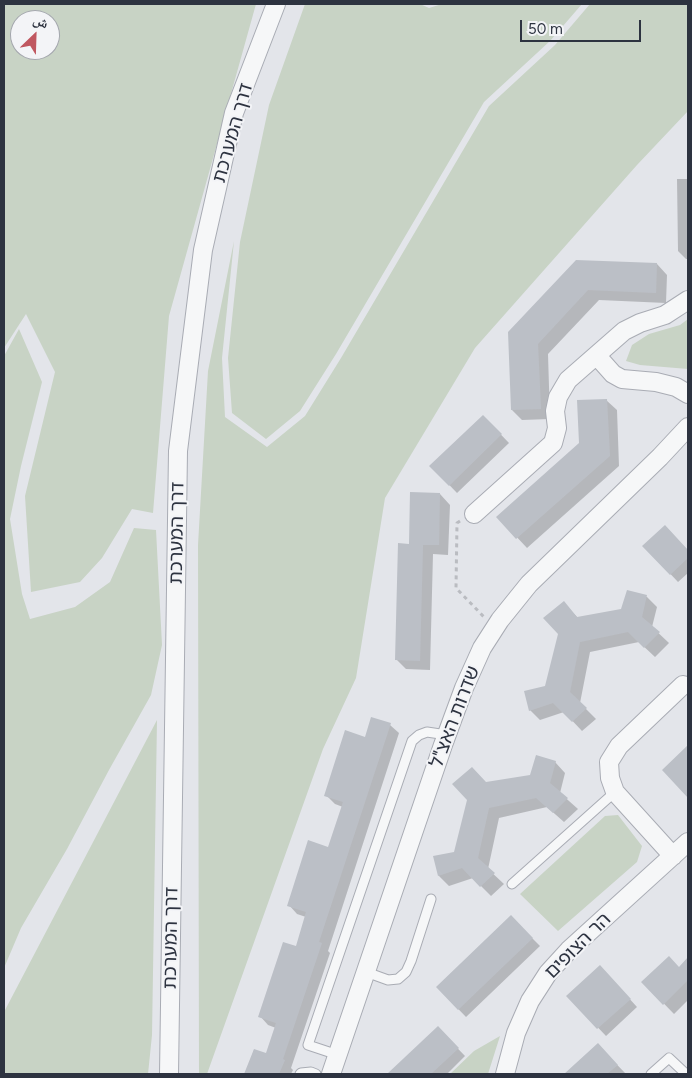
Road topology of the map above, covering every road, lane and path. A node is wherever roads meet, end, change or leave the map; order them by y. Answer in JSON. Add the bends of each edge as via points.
{"nodes":[{"id":1,"x":276,"y":4,"type":"edge"},
{"id":2,"x":688,"y":300,"type":"edge"},
{"id":3,"x":596,"y":356,"type":"junction"},
{"id":4,"x":688,"y":394,"type":"edge"},
{"id":5,"x":688,"y":426,"type":"edge"},
{"id":6,"x":474,"y":514,"type":"joint"},
{"id":7,"x":495,"y":627,"type":"junction"},
{"id":8,"x":683,"y":686,"type":"dead end"},
{"id":9,"x":447,"y":735,"type":"junction"},
{"id":10,"x":615,"y":792,"type":"junction"},
{"id":11,"x":688,"y":842,"type":"edge"},
{"id":12,"x":673,"y":856,"type":"junction"},
{"id":13,"x":512,"y":884,"type":"dead end"},
{"id":14,"x":431,"y":899,"type":"dead end"},
{"id":15,"x":366,"y":972,"type":"junction"},
{"id":16,"x":338,"y":1055,"type":"junction"},
{"id":17,"x":169,"y":1074,"type":"edge"},
{"id":18,"x":300,"y":1074,"type":"edge"},
{"id":19,"x":316,"y":1074,"type":"edge"},
{"id":20,"x":331,"y":1074,"type":"edge"},
{"id":21,"x":504,"y":1074,"type":"edge"},
{"id":22,"x":651,"y":1074,"type":"edge"},
{"id":23,"x":686,"y":1074,"type":"edge"}],
"edges":[{"from":1,"to":17,"type":"street","name":"דרך המערכת","via":[[234,113],[203,250],[178,451]]},
{"from":2,"to":3,"type":"street","via":[[665,315],[624,331]]},
{"from":3,"to":4,"type":"street","via":[[622,379],[676,387]]},
{"from":3,"to":6,"type":"street","via":[[568,380],[558,397],[553,443]]},
{"from":5,"to":7,"type":"street","name":"שדרות האצ\"ל","via":[[530,584]]},
{"from":6,"to":7,"type":"path","via":[[458,523],[456,588]]},
{"from":7,"to":9,"type":"street","name":"שדרות האצ\"ל","via":[[464,688]]},
{"from":8,"to":10,"type":"street","via":[[619,746],[609,762]]},
{"from":9,"to":15,"type":"street","name":"שדרות האצ\"ל"},
{"from":9,"to":16,"type":"lane","via":[[427,732],[412,741],[311,1036],[308,1045]]},
{"from":10,"to":12,"type":"street"},
{"from":10,"to":13,"type":"lane"},
{"from":11,"to":12,"type":"street","name":"הר הצופים"},
{"from":12,"to":21,"type":"street","name":"הר הצופים","via":[[548,973],[530,1001],[516,1033]]},
{"from":14,"to":15,"type":"lane","via":[[406,972],[398,979],[388,980]]},
{"from":15,"to":16,"type":"street","name":"שדרות האצ\"ל"},
{"from":16,"to":20,"type":"street","name":"שדרות האצ\"ל"},
{"from":18,"to":19,"type":"lane"},
{"from":22,"to":23,"type":"lane","via":[[669,1058]]}]}
